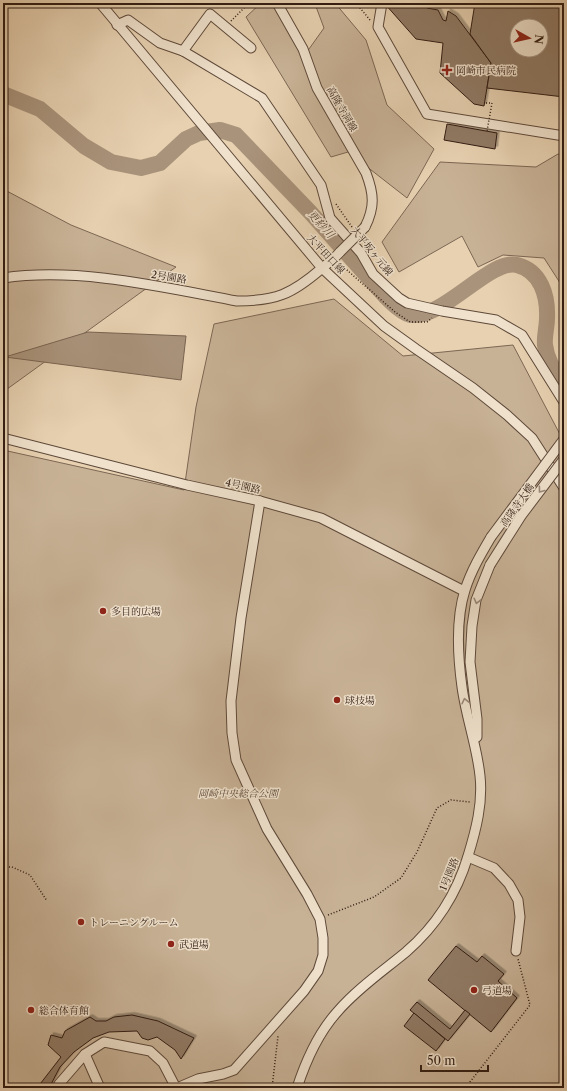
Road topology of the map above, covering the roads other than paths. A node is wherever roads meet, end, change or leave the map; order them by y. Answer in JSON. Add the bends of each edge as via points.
{"nodes":[{"id":1,"x":100,"y":3,"type":"edge"},
{"id":2,"x":277,"y":3,"type":"edge"},
{"id":3,"x":382,"y":3,"type":"edge"},
{"id":4,"x":117,"y":25,"type":"junction"},
{"id":5,"x":251,"y":48,"type":"dead end"},
{"id":6,"x":183,"y":51,"type":"junction"},
{"id":7,"x":564,"y":136,"type":"edge"},
{"id":8,"x":337,"y":256,"type":"joint"},
{"id":9,"x":322,"y":268,"type":"junction"},
{"id":10,"x":3,"y":278,"type":"edge"},
{"id":11,"x":564,"y":402,"type":"edge"},
{"id":12,"x":3,"y":438,"type":"edge"},
{"id":13,"x":564,"y":438,"type":"edge"},
{"id":14,"x":564,"y":459,"type":"edge"},
{"id":15,"x":564,"y":488,"type":"edge"},
{"id":16,"x":260,"y":501,"type":"junction"},
{"id":17,"x":477,"y":561,"type":"joint"},
{"id":18,"x":464,"y":591,"type":"junction"},
{"id":19,"x":476,"y":752,"type":"junction"},
{"id":20,"x":468,"y":857,"type":"junction"},
{"id":21,"x":516,"y":951,"type":"road end"},
{"id":22,"x":85,"y":1054,"type":"junction"},
{"id":23,"x":60,"y":1084,"type":"dead end"},
{"id":24,"x":194,"y":1085,"type":"edge"},
{"id":25,"x":100,"y":1088,"type":"edge"},
{"id":26,"x":177,"y":1088,"type":"edge"},
{"id":27,"x":297,"y":1088,"type":"edge"}],
"edges":[{"from":1,"to":4,"type":"street","name":"大平田口線"},
{"from":2,"to":8,"type":"street","name":"高隆寺洞線","bridge":true,"via":[[302,49],[317,88],[366,173],[371,188],[371,215],[358,236]]},
{"from":3,"to":7,"type":"street","via":[[378,27],[427,114]]},
{"from":4,"to":6,"type":"street","name":"大平坂ヶ元線","via":[[128,20],[160,43]]},
{"from":4,"to":9,"type":"street","name":"大平田口線"},
{"from":5,"to":6,"type":"street","via":[[210,14]]},
{"from":6,"to":11,"type":"street","name":"大平坂ヶ元線","via":[[262,98],[321,185],[330,218],[361,253],[373,274],[399,298],[407,303],[442,311],[496,320],[522,335]]},
{"from":8,"to":9,"type":"street","name":"2号園路"},
{"from":9,"to":10,"type":"street","name":"2号園路","via":[[293,290],[280,296],[256,301],[237,301],[90,276],[58,274]]},
{"from":9,"to":15,"type":"street","name":"大平田口線","via":[[384,326],[507,415],[532,438]]},
{"from":12,"to":16,"type":"street","name":"4号園路"},
{"from":13,"to":17,"type":"street","name":"高隆寺大橋","bridge":true,"via":[[491,537]]},
{"from":14,"to":19,"type":"street","name":"高隆寺大橋","one_way":true,"bridge":true,"via":[[521,516],[490,565],[476,600],[470,662],[477,719]]},
{"from":16,"to":18,"type":"street","name":"4号園路","via":[[321,518]]},
{"from":16,"to":24,"type":"street","via":[[241,618],[231,701],[232,733],[236,760],[267,829],[320,919],[323,955],[318,970],[304,991],[234,1070]]},
{"from":17,"to":18,"type":"street","name":"1号園路"},
{"from":19,"to":18,"type":"street","name":"1号園路","one_way":true,"via":[[462,687],[459,644]]},
{"from":19,"to":20,"type":"street","name":"1号園路","via":[[480,777],[480,803]]},
{"from":20,"to":21,"type":"street","via":[[494,868],[509,884],[518,900],[520,917]]},
{"from":20,"to":27,"type":"street","name":"1号園路","via":[[450,900],[430,929],[370,980],[338,1011],[322,1031]]},
{"from":22,"to":23,"type":"street"},
{"from":22,"to":25,"type":"street"},
{"from":22,"to":26,"type":"street","via":[[104,1042],[150,1051],[163,1063]]},
{"from":24,"to":26,"type":"street"}]}
